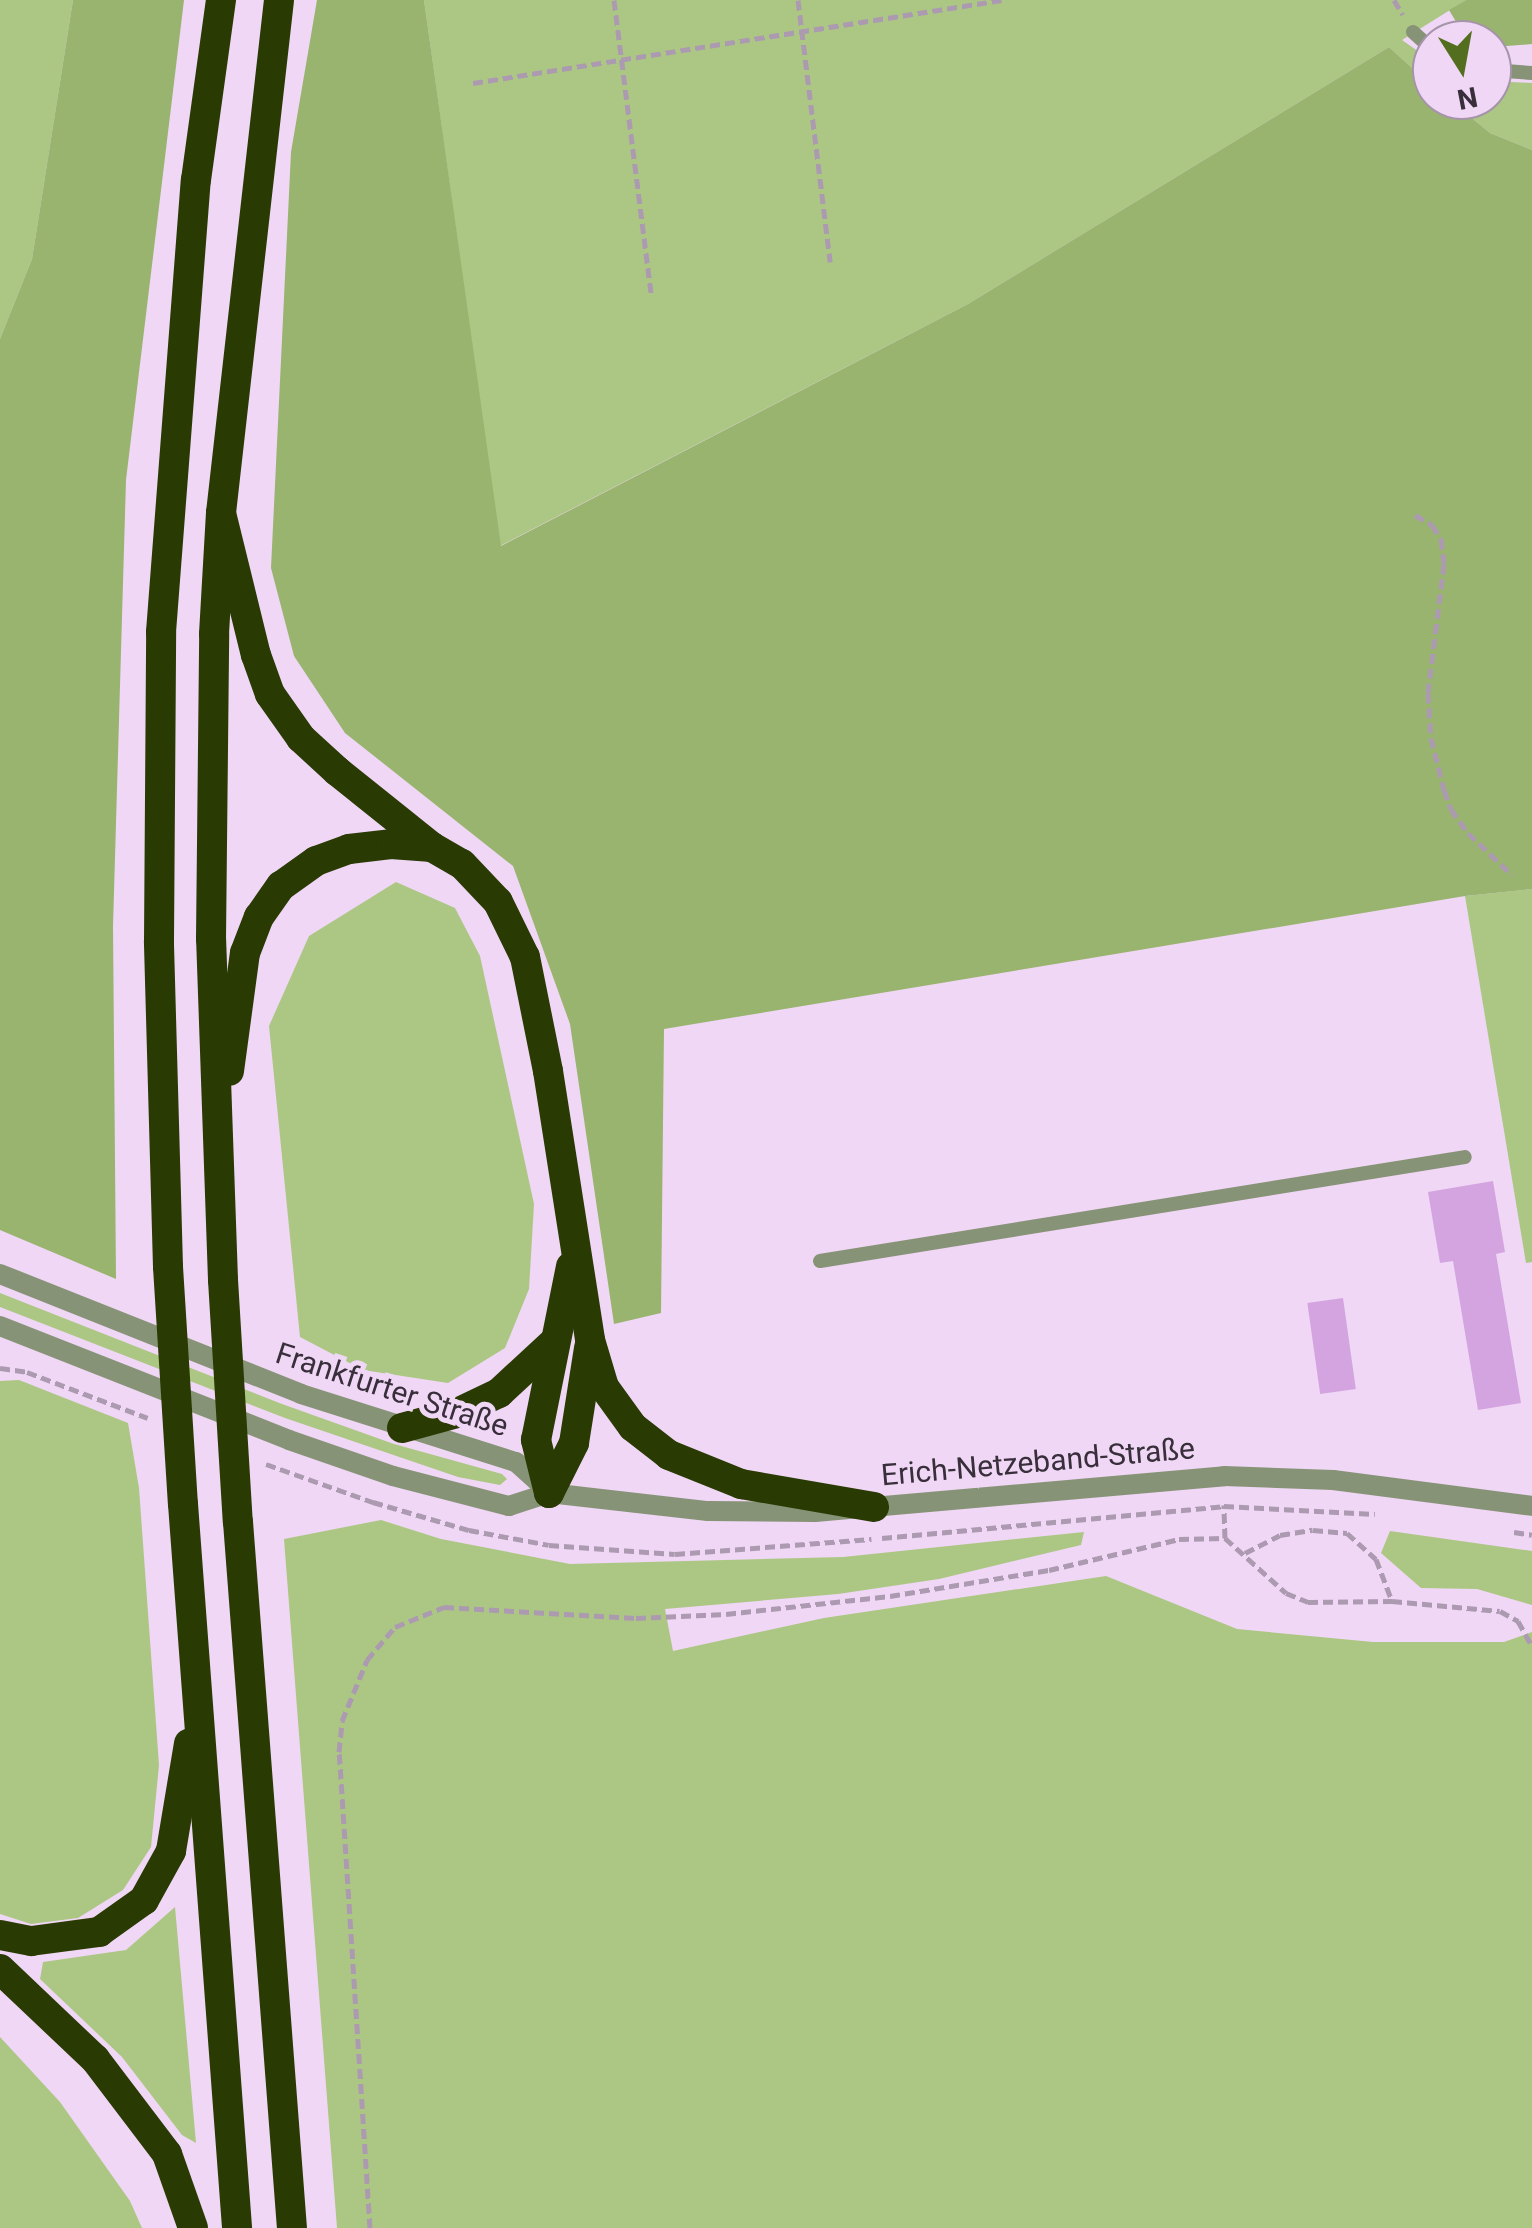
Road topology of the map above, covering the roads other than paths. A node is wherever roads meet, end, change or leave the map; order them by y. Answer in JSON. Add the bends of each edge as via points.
{"nodes":[{"id":1,"x":221,"y":0,"type":"edge"},
{"id":2,"x":278,"y":0,"type":"edge"},
{"id":3,"x":221,"y":513,"type":"junction"},
{"id":4,"x":432,"y":846,"type":"junction"},
{"id":5,"x":1464,"y":1156,"type":"dead end"},
{"id":6,"x":217,"y":1162,"type":"junction"},
{"id":7,"x":574,"y":1249,"type":"junction"},
{"id":8,"x":820,"y":1261,"type":"dead end"},
{"id":9,"x":0,"y":1274,"type":"edge"},
{"id":10,"x":0,"y":1326,"type":"edge"},
{"id":11,"x":590,"y":1340,"type":"junction"},
{"id":12,"x":553,"y":1343,"type":"junction"},
{"id":13,"x":402,"y":1428,"type":"junction"},
{"id":14,"x":549,"y":1492,"type":"junction"},
{"id":15,"x":1532,"y":1506,"type":"edge"},
{"id":16,"x":874,"y":1507,"type":"junction"},
{"id":17,"x":196,"y":1695,"type":"junction"},
{"id":18,"x":0,"y":1935,"type":"edge"},
{"id":19,"x":0,"y":1969,"type":"edge"},
{"id":20,"x":194,"y":2228,"type":"edge"},
{"id":21,"x":237,"y":2228,"type":"edge"},
{"id":22,"x":292,"y":2228,"type":"edge"}],
"edges":[{"from":1,"to":17,"type":"highway","bridge":true,"via":[[196,180],[161,632],[159,941],[168,1267]]},
{"from":2,"to":3,"type":"highway"},
{"from":3,"to":4,"type":"highway","via":[[270,694],[300,738]]},
{"from":3,"to":6,"type":"highway","via":[[211,938]]},
{"from":4,"to":6,"type":"highway","via":[[349,849],[316,861],[270,902],[245,953]]},
{"from":4,"to":7,"type":"highway","via":[[462,864],[498,902],[525,957]]},
{"from":5,"to":8,"type":"lane"},
{"from":6,"to":22,"type":"highway","bridge":true},
{"from":7,"to":11,"type":"highway"},
{"from":7,"to":12,"type":"highway"},
{"from":9,"to":13,"type":"street","name":"Frankfurter Straße"},
{"from":10,"to":14,"type":"street","via":[[393,1476],[509,1506]]},
{"from":11,"to":14,"type":"highway","via":[[574,1443]]},
{"from":11,"to":16,"type":"highway","via":[[604,1386],[633,1427],[670,1454],[742,1484]]},
{"from":12,"to":13,"type":"highway","via":[[499,1394]]},
{"from":12,"to":14,"type":"highway","via":[[536,1440]]},
{"from":13,"to":14,"type":"street","name":"Frankfurter Straße","via":[[516,1462]]},
{"from":14,"to":16,"type":"street","name":"Erich-Netzeband-Straße","via":[[708,1510]]},
{"from":15,"to":16,"type":"street","name":"Erich-Netzeband-Straße","via":[[1332,1480],[1224,1476]]},
{"from":17,"to":18,"type":"highway","via":[[171,1851],[144,1900],[99,1932],[31,1940]]},
{"from":17,"to":21,"type":"highway"},
{"from":19,"to":20,"type":"highway","via":[[95,2059],[167,2154]]}]}
